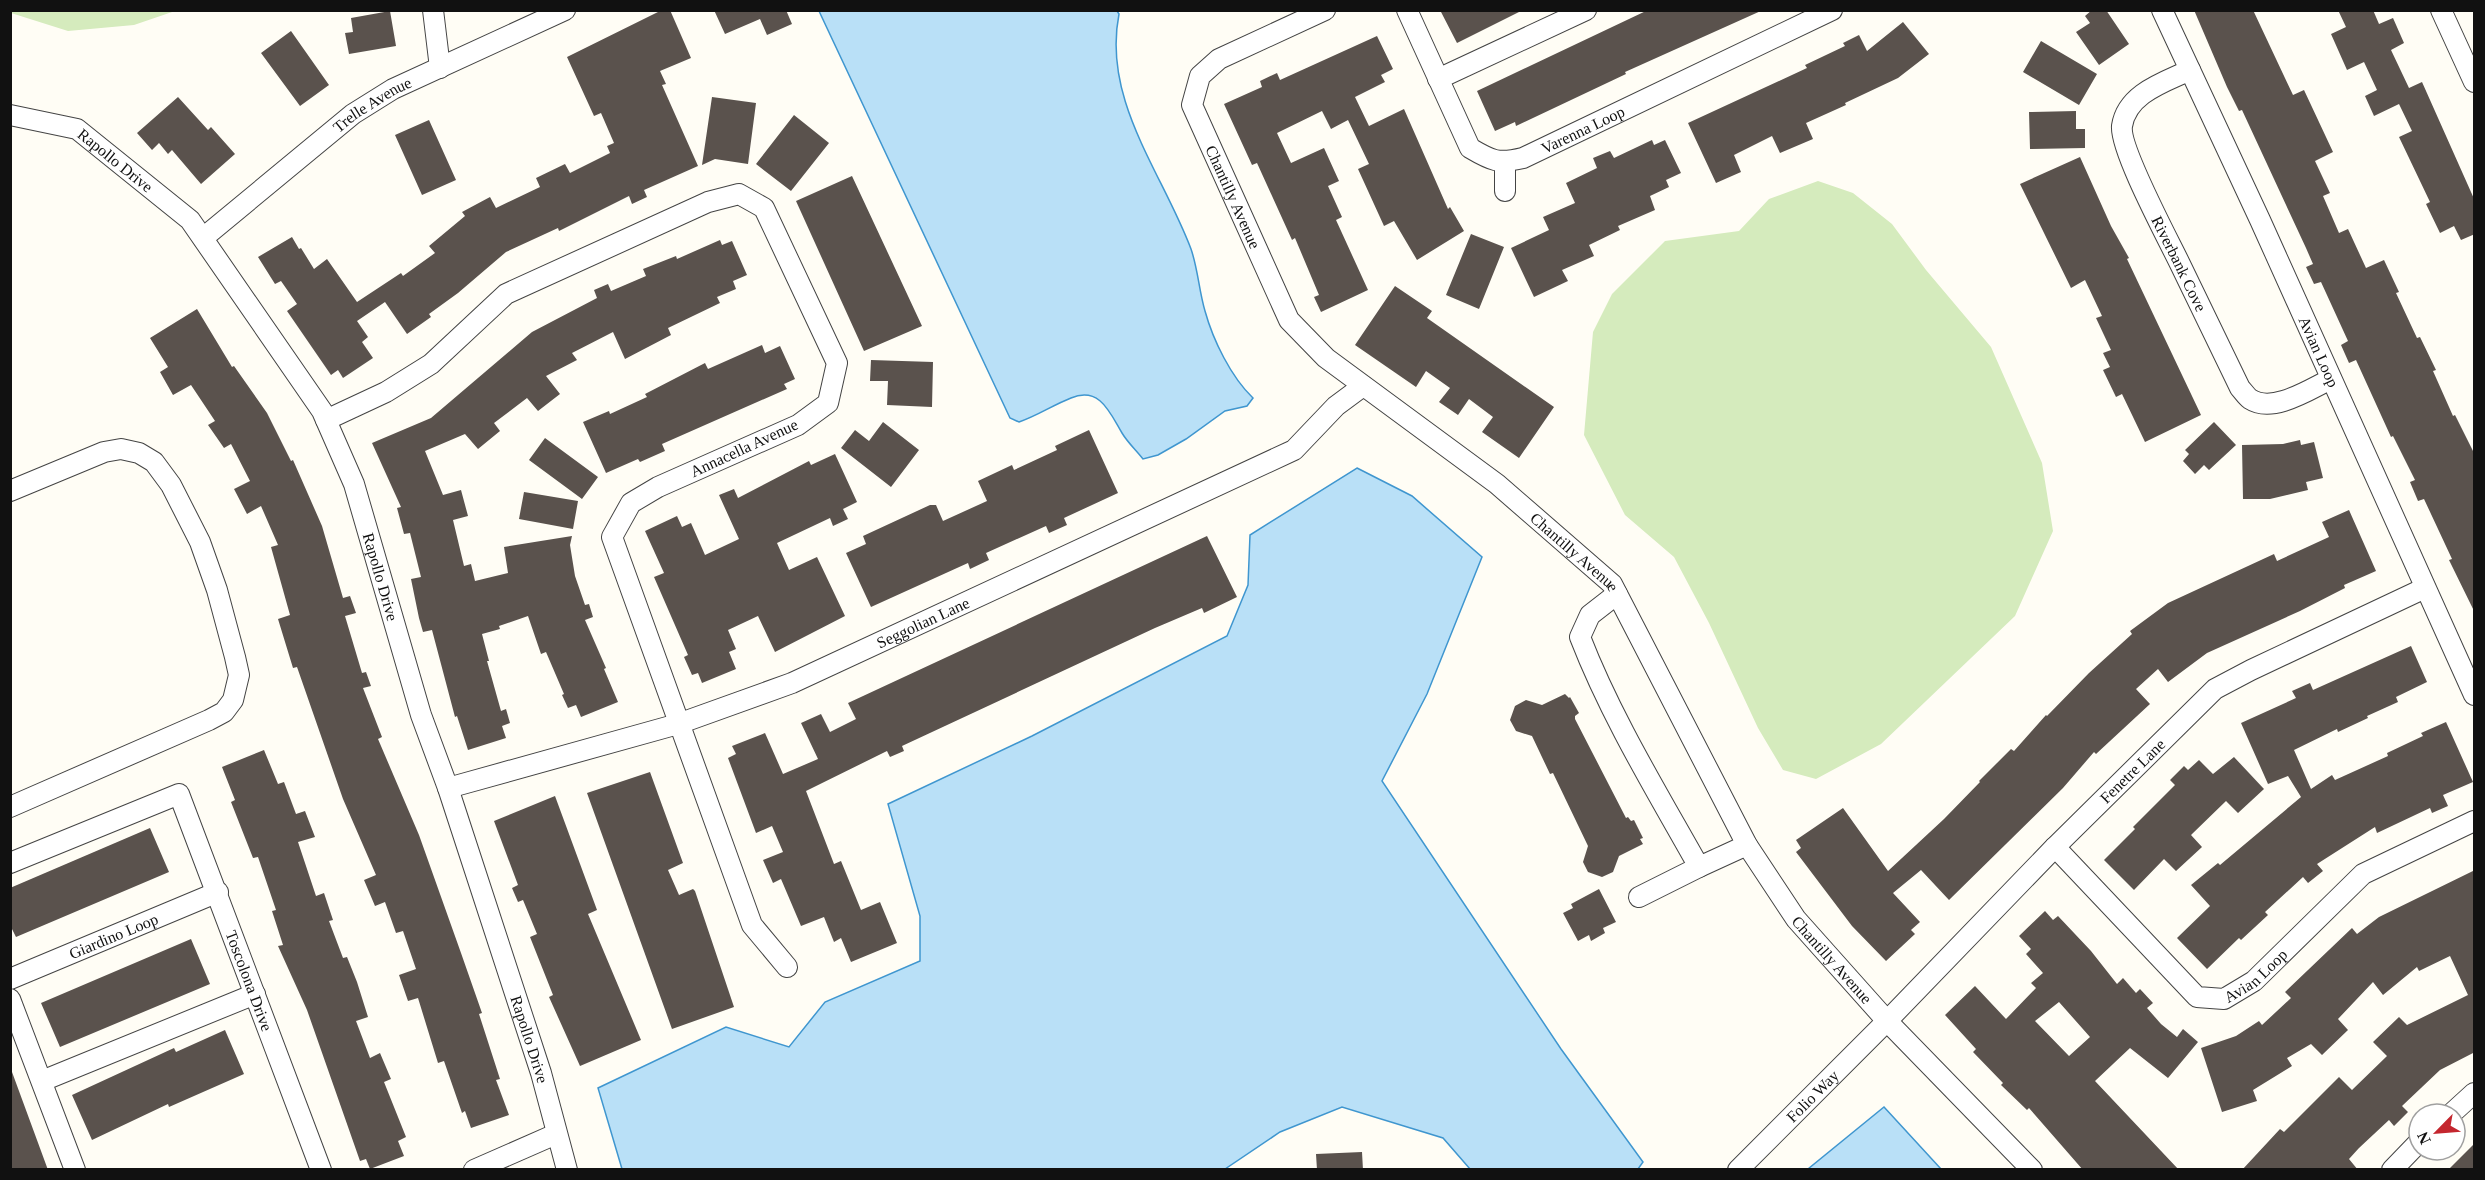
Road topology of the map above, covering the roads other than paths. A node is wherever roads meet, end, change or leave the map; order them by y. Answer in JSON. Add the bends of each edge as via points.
{"nodes":[{"id":1,"x":434,"y":10,"type":"edge"},
{"id":2,"x":565,"y":10,"type":"edge"},
{"id":3,"x":1325,"y":10,"type":"edge"},
{"id":4,"x":1407,"y":10,"type":"edge"},
{"id":5,"x":1586,"y":10,"type":"edge"},
{"id":6,"x":1832,"y":10,"type":"edge"},
{"id":7,"x":2162,"y":10,"type":"edge"},
{"id":8,"x":2441,"y":10,"type":"edge"},
{"id":9,"x":539,"y":16,"type":"edge"},
{"id":10,"x":440,"y":68,"type":"junction"},
{"id":11,"x":2190,"y":70,"type":"junction"},
{"id":12,"x":1438,"y":79,"type":"junction"},
{"id":13,"x":2475,"y":82,"type":"edge"},
{"id":14,"x":10,"y":114,"type":"edge"},
{"id":15,"x":1505,"y":162,"type":"junction"},
{"id":16,"x":1505,"y":191,"type":"dead end"},
{"id":17,"x":203,"y":238,"type":"junction"},
{"id":18,"x":2331,"y":379,"type":"junction"},
{"id":19,"x":1363,"y":386,"type":"junction"},
{"id":20,"x":326,"y":420,"type":"junction"},
{"id":21,"x":10,"y":491,"type":"edge"},
{"id":22,"x":2425,"y":588,"type":"junction"},
{"id":23,"x":1617,"y":594,"type":"junction"},
{"id":24,"x":2475,"y":695,"type":"edge"},
{"id":25,"x":678,"y":724,"type":"junction"},
{"id":26,"x":448,"y":788,"type":"junction"},
{"id":27,"x":10,"y":807,"type":"edge"},
{"id":28,"x":2475,"y":821,"type":"edge"},
{"id":29,"x":1747,"y":845,"type":"junction"},
{"id":30,"x":2055,"y":847,"type":"junction"},
{"id":31,"x":10,"y":863,"type":"edge"},
{"id":32,"x":1699,"y":867,"type":"junction"},
{"id":33,"x":218,"y":892,"type":"junction"},
{"id":34,"x":1639,"y":897,"type":"dead end"},
{"id":35,"x":787,"y":967,"type":"dead end"},
{"id":36,"x":10,"y":979,"type":"edge"},
{"id":37,"x":255,"y":994,"type":"junction"},
{"id":38,"x":10,"y":999,"type":"edge"},
{"id":39,"x":1887,"y":1021,"type":"junction"},
{"id":40,"x":42,"y":1081,"type":"junction"},
{"id":41,"x":556,"y":1134,"type":"junction"},
{"id":42,"x":2407,"y":1154,"type":"edge"},
{"id":43,"x":75,"y":1170,"type":"edge"},
{"id":44,"x":321,"y":1170,"type":"edge"},
{"id":45,"x":474,"y":1170,"type":"edge"},
{"id":46,"x":567,"y":1170,"type":"edge"},
{"id":47,"x":1738,"y":1170,"type":"edge"},
{"id":48,"x":2032,"y":1170,"type":"edge"},
{"id":49,"x":2392,"y":1170,"type":"edge"}],
"edges":[{"from":1,"to":10,"type":"street"},
{"from":2,"to":9,"type":"street","name":"Trelle Avenue"},
{"from":3,"to":19,"type":"street","name":"Chantilly Avenue","via":[[1219,59],[1200,76],[1192,105],[1289,320],[1326,358]]},
{"from":4,"to":12,"type":"street"},
{"from":5,"to":12,"type":"street"},
{"from":6,"to":15,"type":"street","name":"Varenna Loop","via":[[1523,158]]},
{"from":7,"to":11,"type":"street","name":"Avian Loop"},
{"from":8,"to":13,"type":"street"},
{"from":9,"to":10,"type":"street","name":"Trelle Avenue"},
{"from":10,"to":17,"type":"street","name":"Trelle Avenue","via":[[393,89],[353,114]]},
{"from":11,"to":18,"type":"street","name":"Avian Loop"},
{"from":11,"to":18,"type":"street","name":"Riverbank Cove","via":[[2144,93],[2125,116],[2123,140],[2144,191],[2240,388],[2250,399],[2266,404],[2288,399]]},
{"from":12,"to":15,"type":"street","via":[[1470,148],[1491,161]]},
{"from":14,"to":17,"type":"street","name":"Rapollo Drive","via":[[77,129],[190,220]]},
{"from":15,"to":16,"type":"street"},
{"from":17,"to":20,"type":"street","name":"Rapollo Drive"},
{"from":18,"to":22,"type":"street","name":"Avian Loop"},
{"from":19,"to":23,"type":"street","name":"Chantilly Avenue","via":[[1497,484],[1612,584]]},
{"from":19,"to":25,"type":"street","name":"Seggolian Lane","via":[[1336,406],[1294,450],[792,683]]},
{"from":20,"to":25,"type":"street","name":"Annacella Avenue","via":[[386,392],[431,364],[506,294],[708,202],[739,194],[764,208],[837,363],[828,403],[798,425],[658,487],[631,503],[612,537]]},
{"from":20,"to":26,"type":"street","name":"Rapollo Drive","via":[[354,484],[421,715]]},
{"from":21,"to":27,"type":"street","via":[[104,452],[121,449],[154,462],[171,485],[200,542],[217,590],[238,675],[232,700],[224,712]]},
{"from":22,"to":24,"type":"street","name":"Avian Loop"},
{"from":22,"to":30,"type":"street","name":"Fenetre Lane","via":[[2215,689]]},
{"from":23,"to":29,"type":"street","name":"Chantilly Avenue"},
{"from":23,"to":32,"type":"street","via":[[1590,615],[1580,637],[1617,718]]},
{"from":25,"to":26,"type":"street","name":"Seggolian Lane"},
{"from":25,"to":35,"type":"street","name":"Annacella Avenue","via":[[752,925]]},
{"from":26,"to":41,"type":"street","name":"Rapollo Drive","via":[[541,1073]]},
{"from":28,"to":30,"type":"street","name":"Avian Loop","via":[[2363,874],[2254,981],[2224,999],[2197,997]]},
{"from":29,"to":32,"type":"street"},
{"from":29,"to":39,"type":"street","name":"Chantilly Avenue","via":[[1796,919]]},
{"from":30,"to":39,"type":"street","name":"Fenetre Lane"},
{"from":31,"to":33,"type":"street","name":"Toscolona Drive","via":[[179,794]]},
{"from":32,"to":34,"type":"street"},
{"from":33,"to":36,"type":"street","name":"Giardino Loop"},
{"from":33,"to":37,"type":"street","name":"Toscolona Drive"},
{"from":37,"to":40,"type":"street"},
{"from":37,"to":44,"type":"street","name":"Toscolona Drive"},
{"from":38,"to":40,"type":"street"},
{"from":39,"to":47,"type":"street","name":"Folio Way"},
{"from":39,"to":48,"type":"street","name":"Chantilly Avenue"},
{"from":40,"to":43,"type":"street"},
{"from":41,"to":45,"type":"street"},
{"from":41,"to":46,"type":"street","name":"Rapollo Drive"},
{"from":42,"to":49,"type":"street"}]}
